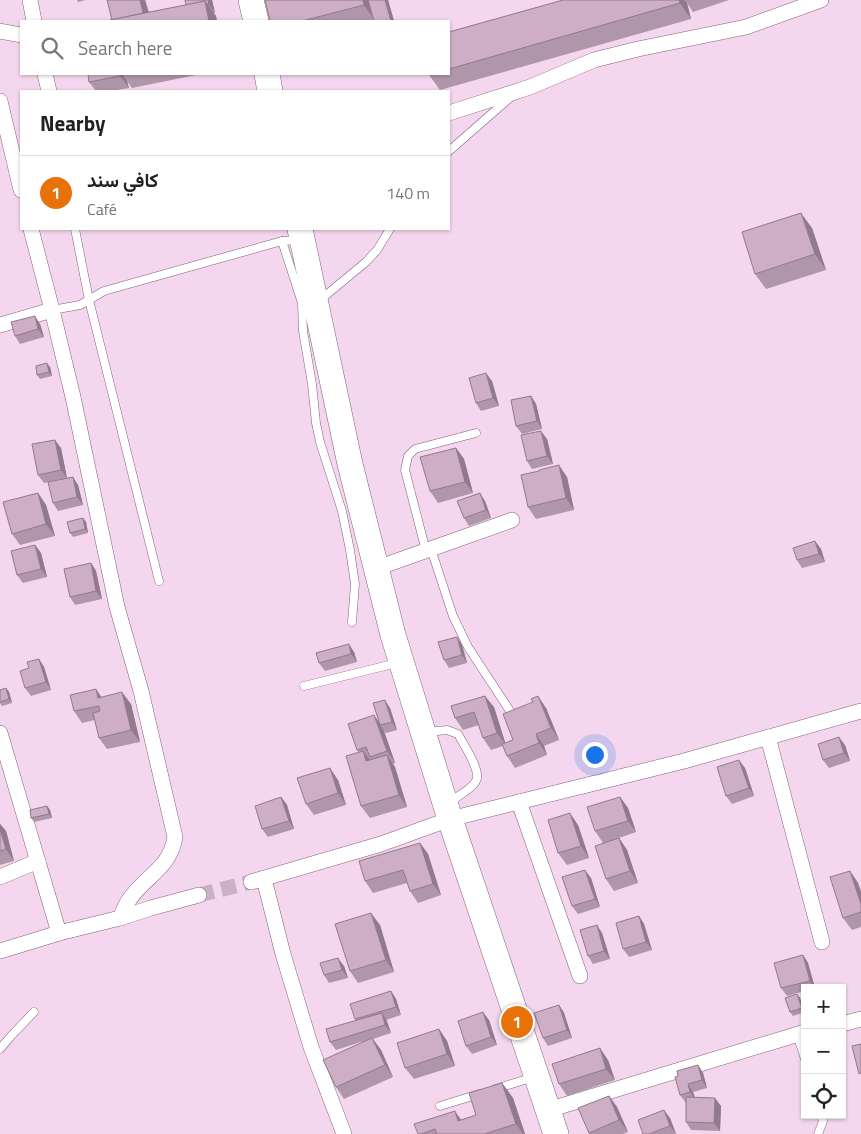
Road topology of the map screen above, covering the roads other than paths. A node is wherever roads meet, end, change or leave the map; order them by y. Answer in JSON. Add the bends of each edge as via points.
{"nodes":[{"id":1,"x":30,"y":0,"type":"edge"},
{"id":2,"x":251,"y":0,"type":"edge"},
{"id":3,"x":821,"y":0,"type":"edge"},
{"id":4,"x":34,"y":20,"type":"edge"},
{"id":5,"x":256,"y":20,"type":"edge"},
{"id":6,"x":0,"y":31,"type":"edge"},
{"id":7,"x":20,"y":35,"type":"edge"},
{"id":8,"x":45,"y":75,"type":"edge"},
{"id":9,"x":267,"y":75,"type":"edge"},
{"id":10,"x":49,"y":90,"type":"edge"},
{"id":11,"x":270,"y":90,"type":"edge"},
{"id":12,"x":519,"y":90,"type":"junction"},
{"id":13,"x":0,"y":101,"type":"edge"},
{"id":14,"x":450,"y":114,"type":"edge"},
{"id":15,"x":2,"y":118,"type":"edge"},
{"id":16,"x":450,"y":150,"type":"edge"},
{"id":17,"x":20,"y":186,"type":"edge"},
{"id":18,"x":31,"y":230,"type":"edge"},
{"id":19,"x":75,"y":230,"type":"edge"},
{"id":20,"x":389,"y":230,"type":"edge"},
{"id":21,"x":295,"y":237,"type":"edge"},
{"id":22,"x":89,"y":300,"type":"junction"},
{"id":23,"x":317,"y":303,"type":"junction"},
{"id":24,"x":52,"y":310,"type":"junction"},
{"id":25,"x":0,"y":325,"type":"edge"},
{"id":26,"x":476,"y":434,"type":"dead end"},
{"id":27,"x":512,"y":520,"type":"dead end"},
{"id":28,"x":429,"y":550,"type":"junction"},
{"id":29,"x":377,"y":568,"type":"junction"},
{"id":30,"x":159,"y":581,"type":"dead end"},
{"id":31,"x":352,"y":622,"type":"dead end"},
{"id":32,"x":401,"y":662,"type":"junction"},
{"id":33,"x":304,"y":686,"type":"dead end"},
{"id":34,"x":510,"y":711,"type":"edge"},
{"id":35,"x":861,"y":711,"type":"edge"},
{"id":36,"x":423,"y":732,"type":"junction"},
{"id":37,"x":0,"y":734,"type":"edge"},
{"id":38,"x":768,"y":737,"type":"junction"},
{"id":39,"x":519,"y":802,"type":"junction"},
{"id":40,"x":447,"y":812,"type":"junction"},
{"id":41,"x":38,"y":861,"type":"junction"},
{"id":42,"x":0,"y":877,"type":"edge"},
{"id":43,"x":199,"y":895,"type":"tunnel mouth"},
{"id":44,"x":120,"y":918,"type":"junction"},
{"id":45,"x":59,"y":933,"type":"junction"},
{"id":46,"x":822,"y":942,"type":"dead end"},
{"id":47,"x":0,"y":951,"type":"edge"},
{"id":48,"x":580,"y":976,"type":"dead end"},
{"id":49,"x":34,"y":1012,"type":"dead end"},
{"id":50,"x":861,"y":1019,"type":"edge"},
{"id":51,"x":846,"y":1023,"type":"edge"},
{"id":52,"x":801,"y":1033,"type":"edge"},
{"id":53,"x":0,"y":1049,"type":"edge"},
{"id":54,"x":536,"y":1076,"type":"junction"},
{"id":55,"x":440,"y":1106,"type":"dead end"},
{"id":56,"x":548,"y":1110,"type":"junction"},
{"id":57,"x":822,"y":1119,"type":"edge"},
{"id":58,"x":344,"y":1134,"type":"edge"},
{"id":59,"x":556,"y":1134,"type":"edge"},
{"id":60,"x":818,"y":1134,"type":"edge"}],
"edges":[{"from":1,"to":4,"type":"street"},
{"from":2,"to":5,"type":"main road"},
{"from":3,"to":12,"type":"street","via":[[746,27],[594,60]]},
{"from":6,"to":7,"type":"street"},
{"from":8,"to":10,"type":"street"},
{"from":9,"to":11,"type":"main road"},
{"from":12,"to":14,"type":"street"},
{"from":12,"to":16,"type":"lane"},
{"from":13,"to":15,"type":"street"},
{"from":15,"to":17,"type":"street"},
{"from":18,"to":24,"type":"street"},
{"from":19,"to":22,"type":"lane"},
{"from":20,"to":23,"type":"lane","via":[[366,262]]},
{"from":21,"to":22,"type":"lane","via":[[104,291]]},
{"from":21,"to":23,"type":"main road"},
{"from":21,"to":31,"type":"lane","via":[[303,331],[316,423],[342,511],[356,584]]},
{"from":22,"to":24,"type":"lane"},
{"from":22,"to":30,"type":"lane"},
{"from":23,"to":29,"type":"main road","via":[[350,464]]},
{"from":24,"to":25,"type":"street"},
{"from":24,"to":44,"type":"street","via":[[116,607],[141,691],[175,837],[173,850],[166,862],[128,901]]},
{"from":26,"to":28,"type":"lane","via":[[415,449],[408,456],[405,470]]},
{"from":27,"to":28,"type":"street"},
{"from":28,"to":29,"type":"street"},
{"from":28,"to":34,"type":"lane","via":[[468,647]]},
{"from":29,"to":32,"type":"main road"},
{"from":32,"to":33,"type":"lane"},
{"from":32,"to":36,"type":"main road"},
{"from":35,"to":38,"type":"street"},
{"from":36,"to":40,"type":"main road"},
{"from":36,"to":40,"type":"lane","via":[[447,730],[458,734],[478,772],[477,780]]},
{"from":37,"to":41,"type":"street"},
{"from":38,"to":39,"type":"street"},
{"from":38,"to":46,"type":"street"},
{"from":39,"to":40,"type":"street"},
{"from":39,"to":48,"type":"street"},
{"from":40,"to":54,"type":"main road"},
{"from":40,"to":58,"type":"street","via":[[381,844],[257,881],[311,1047]]},
{"from":41,"to":42,"type":"street"},
{"from":41,"to":45,"type":"street"},
{"from":43,"to":44,"type":"street"},
{"from":44,"to":45,"type":"street"},
{"from":45,"to":47,"type":"street"},
{"from":49,"to":53,"type":"lane"},
{"from":50,"to":51,"type":"street"},
{"from":52,"to":56,"type":"street"},
{"from":54,"to":55,"type":"lane"},
{"from":54,"to":56,"type":"main road"},
{"from":56,"to":59,"type":"main road"},
{"from":57,"to":60,"type":"lane"}]}
